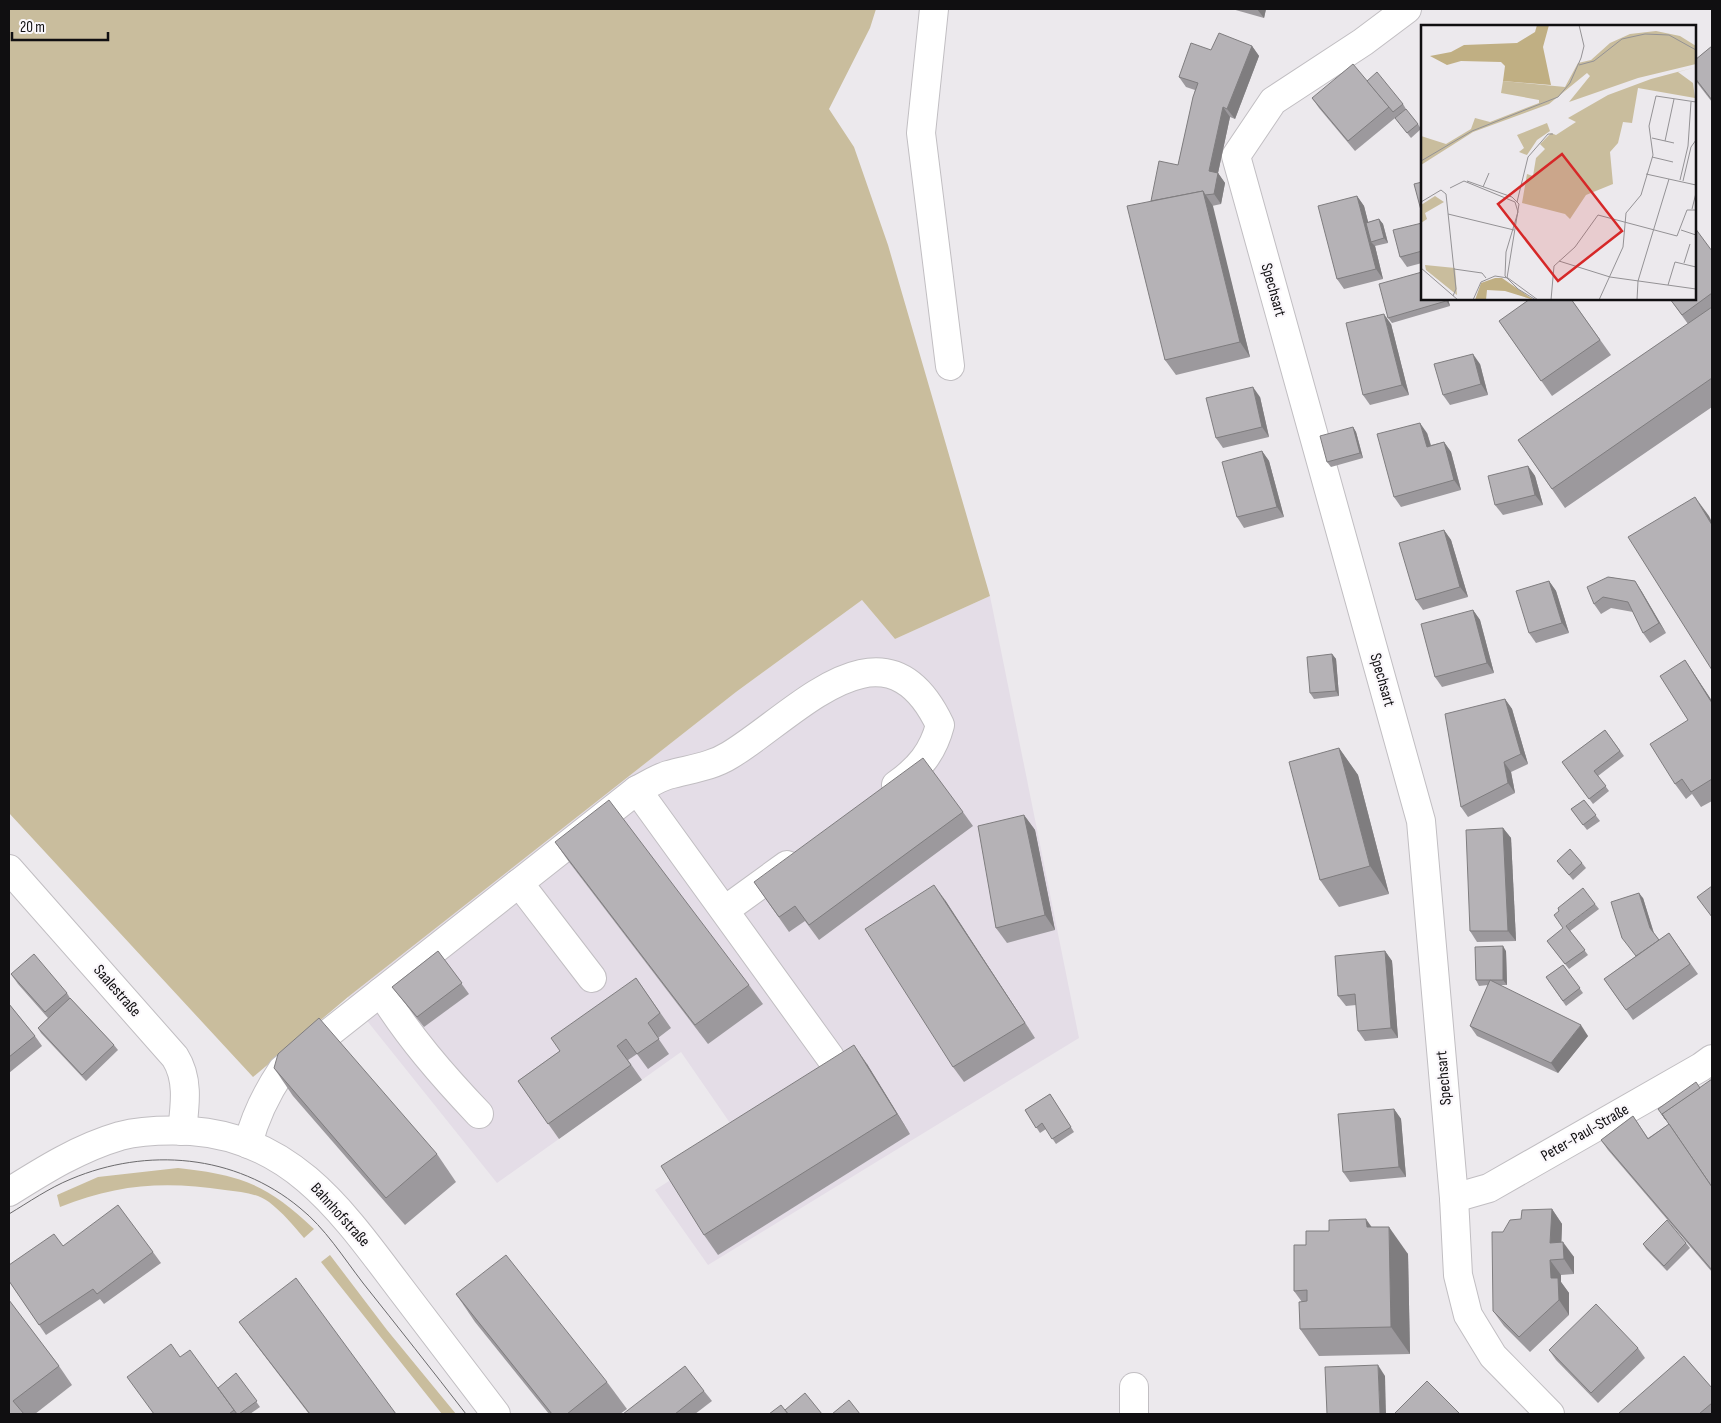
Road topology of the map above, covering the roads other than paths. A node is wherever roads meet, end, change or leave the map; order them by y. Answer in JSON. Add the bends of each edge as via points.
{"nodes":[{"id":1,"x":934,"y":9,"type":"edge"},
{"id":2,"x":1407,"y":9,"type":"edge"},
{"id":3,"x":950,"y":366,"type":"dead end"},
{"id":4,"x":637,"y":790,"type":"junction"},
{"id":5,"x":874,"y":802,"type":"edge"},
{"id":6,"x":811,"y":848,"type":"edge"},
{"id":7,"x":9,"y":869,"type":"edge"},
{"id":8,"x":519,"y":883,"type":"junction"},
{"id":9,"x":725,"y":910,"type":"junction"},
{"id":10,"x":592,"y":978,"type":"dead end"},
{"id":11,"x":381,"y":992,"type":"junction"},
{"id":12,"x":830,"y":1057,"type":"dead end"},
{"id":13,"x":1712,"y":1059,"type":"edge"},
{"id":14,"x":479,"y":1114,"type":"dead end"},
{"id":15,"x":182,"y":1131,"type":"junction"},
{"id":16,"x":248,"y":1144,"type":"junction"},
{"id":17,"x":9,"y":1192,"type":"edge"},
{"id":18,"x":1454,"y":1198,"type":"junction"},
{"id":19,"x":1134,"y":1387,"type":"dead end"},
{"id":20,"x":496,"y":1414,"type":"edge"},
{"id":21,"x":1134,"y":1414,"type":"edge"},
{"id":22,"x":1550,"y":1414,"type":"edge"}],
"edges":[{"from":1,"to":3,"type":"street","via":[[920,133]]},
{"from":2,"to":18,"type":"street","name":"Spechsart","via":[[1273,101],[1236,156],[1421,822]]},
{"from":4,"to":5,"type":"street","via":[[666,776],[728,756],[830,684],[870,671],[888,672],[908,681],[922,694],[940,725],[929,756],[913,773]]},
{"from":4,"to":8,"type":"street"},
{"from":4,"to":9,"type":"street"},
{"from":6,"to":9,"type":"street"},
{"from":7,"to":15,"type":"street","name":"Saalestraße","via":[[174,1057],[182,1070],[185,1086]]},
{"from":8,"to":10,"type":"street"},
{"from":8,"to":11,"type":"street"},
{"from":9,"to":12,"type":"street"},
{"from":11,"to":14,"type":"street","via":[[404,1028],[439,1072]]},
{"from":11,"to":16,"type":"street","via":[[282,1070],[254,1120]]},
{"from":13,"to":18,"type":"street","name":"Peter-Paul-Straße","via":[[1489,1188]]},
{"from":15,"to":16,"type":"street","name":"Bahnhofstraße","via":[[217,1135]]},
{"from":15,"to":17,"type":"street","name":"Bahnhofstraße","via":[[140,1132],[103,1142],[60,1161]]},
{"from":16,"to":20,"type":"street","name":"Bahnhofstraße","via":[[288,1164],[331,1200]]},
{"from":18,"to":22,"type":"street","name":"Spechsart","via":[[1458,1275],[1468,1315],[1493,1356]]},
{"from":19,"to":21,"type":"street"}]}
